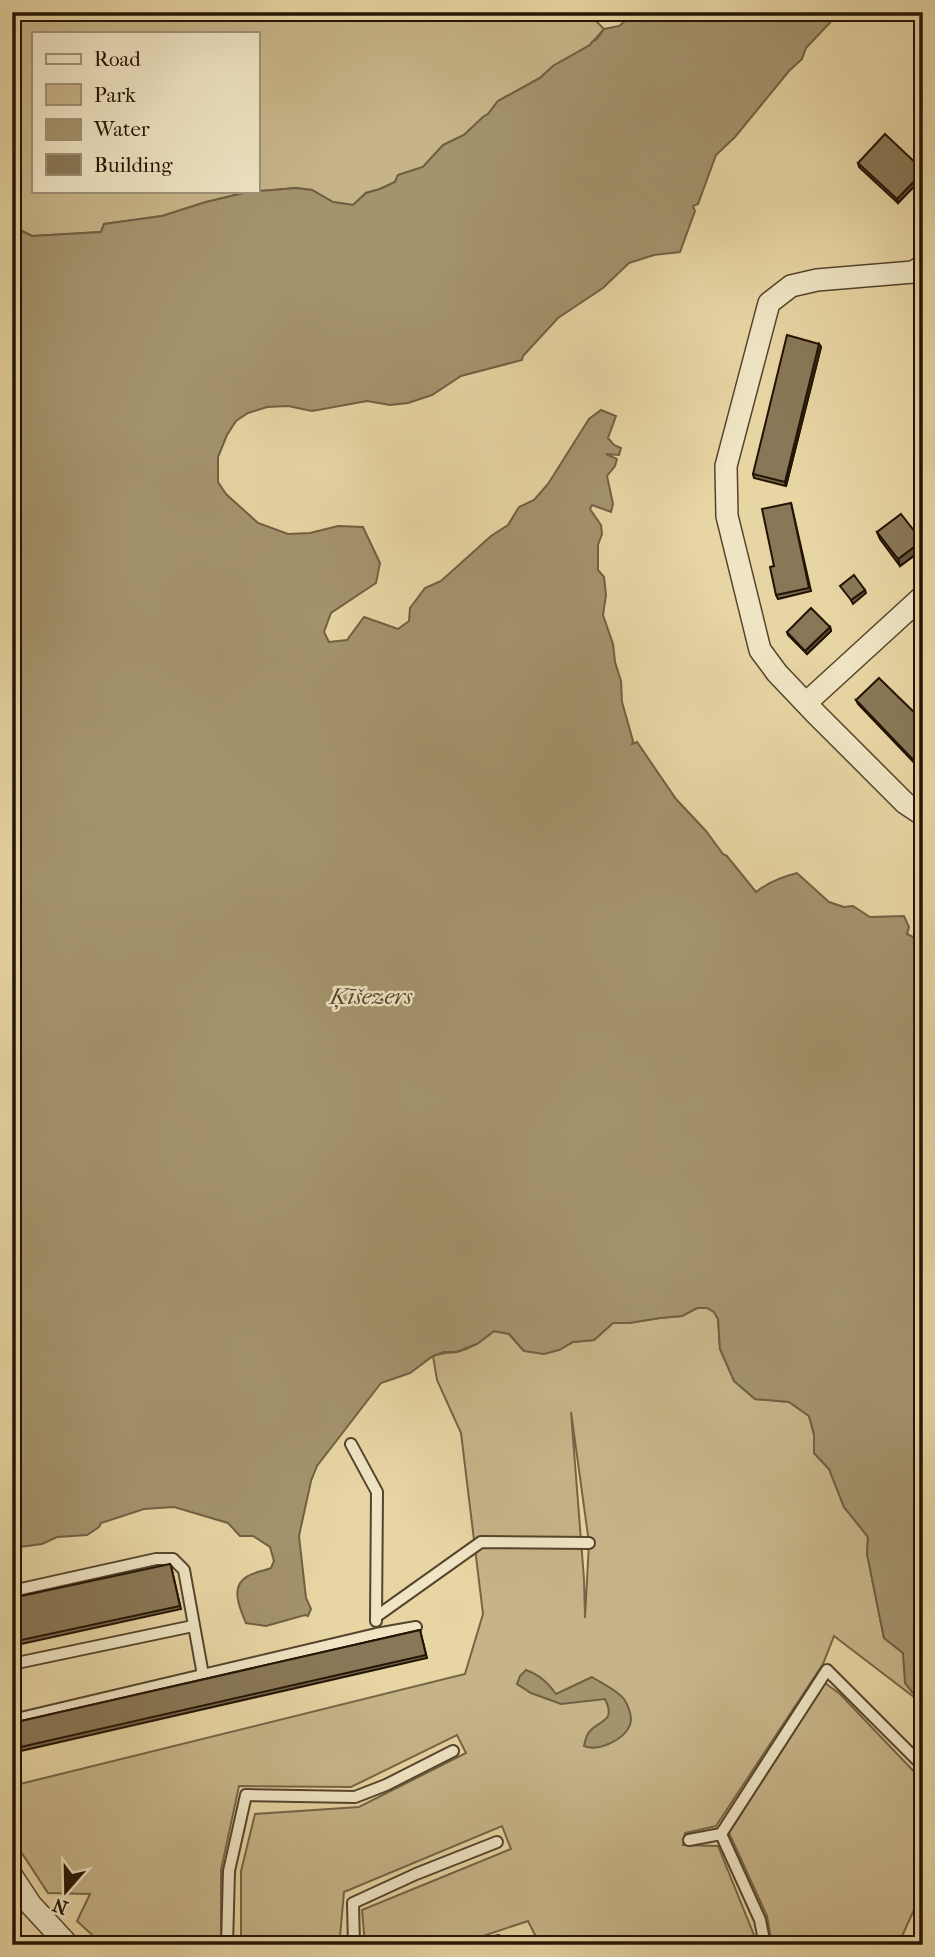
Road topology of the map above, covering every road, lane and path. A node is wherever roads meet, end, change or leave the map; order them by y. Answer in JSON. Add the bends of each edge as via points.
{"nodes":[{"id":1,"x":923,"y":266,"type":"edge"},
{"id":2,"x":923,"y":596,"type":"edge"},
{"id":3,"x":806,"y":703,"type":"junction"},
{"id":4,"x":923,"y":815,"type":"edge"},
{"id":5,"x":351,"y":1444,"type":"dead end"},
{"id":6,"x":589,"y":1542,"type":"dead end"},
{"id":7,"x":12,"y":1591,"type":"edge"},
{"id":8,"x":377,"y":1616,"type":"junction"},
{"id":9,"x":194,"y":1626,"type":"junction"},
{"id":10,"x":416,"y":1627,"type":"dead end"},
{"id":11,"x":376,"y":1634,"type":"junction"},
{"id":12,"x":12,"y":1664,"type":"edge"},
{"id":13,"x":202,"y":1675,"type":"junction"},
{"id":14,"x":12,"y":1720,"type":"edge"},
{"id":15,"x":453,"y":1751,"type":"dead end"},
{"id":16,"x":923,"y":1766,"type":"edge"},
{"id":17,"x":720,"y":1834,"type":"junction"},
{"id":18,"x":689,"y":1840,"type":"dead end"},
{"id":19,"x":497,"y":1842,"type":"dead end"},
{"id":20,"x":12,"y":1877,"type":"edge"},
{"id":21,"x":68,"y":1945,"type":"edge"},
{"id":22,"x":228,"y":1945,"type":"edge"},
{"id":23,"x":354,"y":1945,"type":"edge"},
{"id":24,"x":765,"y":1945,"type":"edge"}],
"edges":[{"from":1,"to":3,"type":"street","via":[[913,272],[791,286],[769,303],[750,371],[726,466],[727,516],[760,650]]},
{"from":2,"to":3,"type":"street"},
{"from":3,"to":4,"type":"street","via":[[905,803]]},
{"from":5,"to":8,"type":"lane","via":[[377,1492]]},
{"from":6,"to":8,"type":"lane","via":[[481,1542]]},
{"from":7,"to":9,"type":"lane","via":[[173,1559],[184,1570]]},
{"from":8,"to":11,"type":"lane"},
{"from":9,"to":12,"type":"lane"},
{"from":9,"to":13,"type":"lane"},
{"from":10,"to":11,"type":"lane"},
{"from":11,"to":13,"type":"lane"},
{"from":13,"to":14,"type":"lane"},
{"from":15,"to":22,"type":"lane","via":[[355,1797],[246,1796],[229,1871]]},
{"from":16,"to":17,"type":"lane","via":[[827,1670]]},
{"from":17,"to":18,"type":"lane"},
{"from":17,"to":24,"type":"lane","via":[[760,1920]]},
{"from":19,"to":23,"type":"lane","via":[[353,1903]]},
{"from":20,"to":21,"type":"street"}]}
